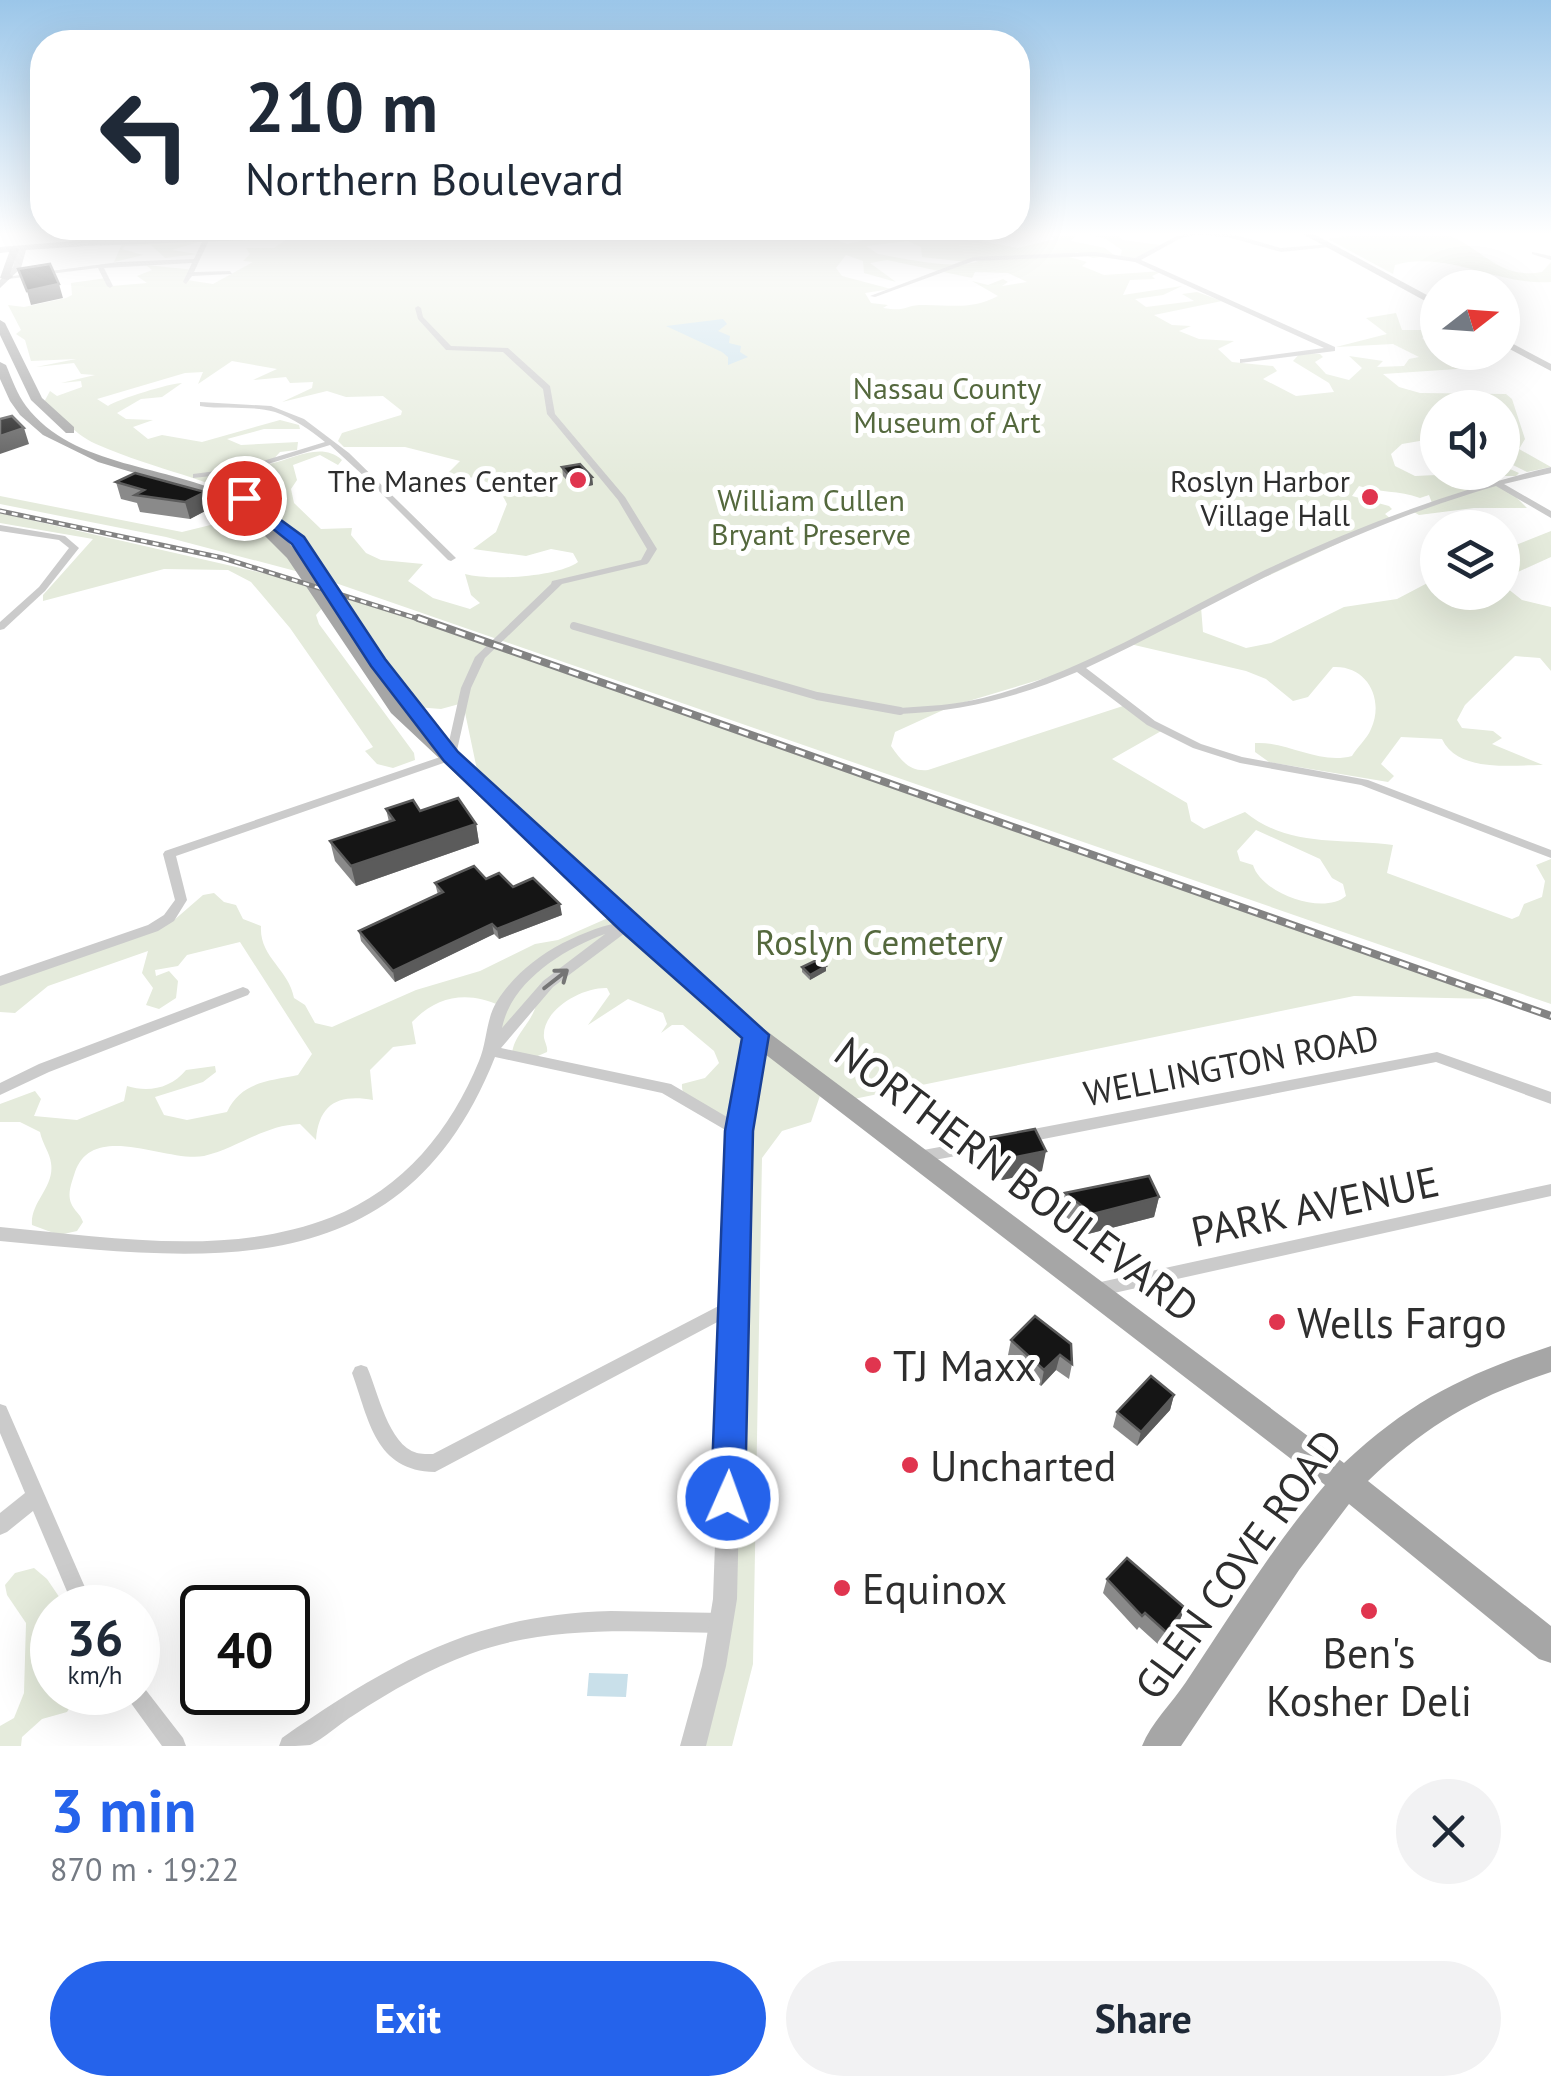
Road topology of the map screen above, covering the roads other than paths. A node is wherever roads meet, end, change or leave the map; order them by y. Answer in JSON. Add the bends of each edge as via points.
{"nodes":[{"id":1,"x":419,"y":313,"type":"edge"},
{"id":2,"x":1254,"y":313,"type":"edge"},
{"id":3,"x":0,"y":323,"type":"edge"},
{"id":4,"x":1520,"y":351,"type":"edge"},
{"id":5,"x":1243,"y":361,"type":"dead end"},
{"id":6,"x":0,"y":364,"type":"edge"},
{"id":7,"x":1551,"y":368,"type":"edge"},
{"id":8,"x":37,"y":400,"type":"junction"},
{"id":9,"x":18,"y":404,"type":"junction"},
{"id":10,"x":203,"y":404,"type":"dead end"},
{"id":11,"x":328,"y":443,"type":"junction"},
{"id":12,"x":241,"y":470,"type":"junction"},
{"id":13,"x":1551,"y":470,"type":"edge"},
{"id":14,"x":196,"y":476,"type":"junction"},
{"id":15,"x":1520,"y":477,"type":"edge"},
{"id":16,"x":231,"y":490,"type":"junction"},
{"id":17,"x":1471,"y":490,"type":"edge"},
{"id":18,"x":1508,"y":490,"type":"edge"},
{"id":19,"x":1551,"y":515,"type":"edge"},
{"id":20,"x":0,"y":528,"type":"edge"},
{"id":21,"x":452,"y":558,"type":"dead end"},
{"id":22,"x":574,"y":626,"type":"dead end"},
{"id":23,"x":0,"y":627,"type":"edge"},
{"id":24,"x":1080,"y":668,"type":"junction"},
{"id":25,"x":900,"y":712,"type":"joint"},
{"id":26,"x":451,"y":757,"type":"junction"},
{"id":27,"x":1551,"y":854,"type":"edge"},
{"id":28,"x":628,"y":924,"type":"junction"},
{"id":29,"x":0,"y":981,"type":"edge"},
{"id":30,"x":243,"y":992,"type":"dead end"},
{"id":31,"x":756,"y":1035,"type":"junction"},
{"id":32,"x":490,"y":1050,"type":"junction"},
{"id":33,"x":0,"y":1090,"type":"edge"},
{"id":34,"x":1551,"y":1098,"type":"edge"},
{"id":35,"x":739,"y":1131,"type":"junction"},
{"id":36,"x":918,"y":1157,"type":"junction"},
{"id":37,"x":1551,"y":1190,"type":"edge"},
{"id":38,"x":2,"y":1238,"type":"edge"},
{"id":39,"x":1094,"y":1291,"type":"junction"},
{"id":40,"x":734,"y":1305,"type":"junction"},
{"id":41,"x":1551,"y":1359,"type":"edge"},
{"id":42,"x":361,"y":1373,"type":"dead end"},
{"id":43,"x":0,"y":1412,"type":"edge"},
{"id":44,"x":1344,"y":1481,"type":"junction"},
{"id":45,"x":36,"y":1496,"type":"junction"},
{"id":46,"x":0,"y":1525,"type":"edge"},
{"id":47,"x":74,"y":1585,"type":"edge"},
{"id":48,"x":722,"y":1623,"type":"junction"},
{"id":49,"x":1551,"y":1647,"type":"edge"},
{"id":50,"x":152,"y":1715,"type":"edge"},
{"id":51,"x":175,"y":1746,"type":"edge"},
{"id":52,"x":290,"y":1746,"type":"edge"},
{"id":53,"x":692,"y":1746,"type":"edge"},
{"id":54,"x":1159,"y":1746,"type":"edge"}],
"edges":[{"from":1,"to":26,"type":"street","via":[[448,348],[505,350],[547,388],[551,414],[622,498],[652,549],[644,562],[559,582],[485,651],[472,670]]},
{"from":2,"to":5,"type":"street","via":[[1332,349]]},
{"from":3,"to":8,"type":"main road","name":"NORTHERN BOULEVARD"},
{"from":4,"to":7,"type":"main road"},
{"from":6,"to":9,"type":"main road","name":"NORTHERN BOULEVARD"},
{"from":8,"to":9,"type":"main road"},
{"from":8,"to":14,"type":"main road","name":"NORTHERN BOULEVARD","via":[[84,438]]},
{"from":9,"to":26,"type":"main road","name":"NORTHERN BOULEVARD","via":[[68,442],[201,488],[266,526],[296,560],[372,680]]},
{"from":10,"to":11,"type":"street","via":[[280,411]]},
{"from":11,"to":12,"type":"street"},
{"from":11,"to":21,"type":"street"},
{"from":12,"to":14,"type":"street"},
{"from":12,"to":16,"type":"street","via":[[230,478]]},
{"from":13,"to":15,"type":"street"},
{"from":14,"to":16,"type":"main road","name":"NORTHERN BOULEVARD"},
{"from":16,"to":26,"type":"main road","name":"NORTHERN BOULEVARD","via":[[298,541]]},
{"from":17,"to":24,"type":"street","via":[[1229,592]]},
{"from":18,"to":19,"type":"street"},
{"from":20,"to":23,"type":"street","via":[[62,538],[74,548]]},
{"from":22,"to":25,"type":"street","via":[[847,705]]},
{"from":24,"to":25,"type":"street","via":[[952,708]]},
{"from":24,"to":27,"type":"street","via":[[1151,723],[1197,746],[1364,782]]},
{"from":26,"to":28,"type":"main road","name":"NORTHERN BOULEVARD"},
{"from":26,"to":29,"type":"street","via":[[169,854],[181,900],[170,918]]},
{"from":28,"to":31,"type":"main road","name":"NORTHERN BOULEVARD"},
{"from":32,"to":28,"type":"street","one_way":true,"via":[[548,984]]},
{"from":28,"to":32,"type":"street","via":[[585,936],[537,968],[501,1006]]},
{"from":30,"to":33,"type":"street"},
{"from":31,"to":35,"type":"street"},
{"from":31,"to":36,"type":"main road","name":"NORTHERN BOULEVARD"},
{"from":32,"to":35,"type":"street","via":[[666,1088]]},
{"from":32,"to":38,"type":"street","via":[[461,1116],[435,1154],[384,1198],[334,1224],[234,1246]]},
{"from":34,"to":36,"type":"street","name":"WELLINGTON ROAD","via":[[1437,1056]]},
{"from":35,"to":40,"type":"street"},
{"from":36,"to":39,"type":"main road","name":"NORTHERN BOULEVARD"},
{"from":37,"to":39,"type":"street","name":"PARK AVENUE"},
{"from":39,"to":44,"type":"main road","name":"NORTHERN BOULEVARD"},
{"from":40,"to":42,"type":"street","via":[[435,1464],[413,1463],[393,1450]]},
{"from":40,"to":48,"type":"street"},
{"from":41,"to":44,"type":"main road","name":"GLEN COVE ROAD","via":[[1436,1404]]},
{"from":43,"to":45,"type":"street"},
{"from":44,"to":49,"type":"main road","name":"NORTHERN BOULEVARD"},
{"from":44,"to":54,"type":"main road","name":"GLEN COVE ROAD"},
{"from":45,"to":46,"type":"street"},
{"from":45,"to":47,"type":"street"},
{"from":48,"to":52,"type":"street","via":[[548,1625],[472,1642],[400,1673]]},
{"from":48,"to":53,"type":"street"},
{"from":50,"to":51,"type":"street"}]}
